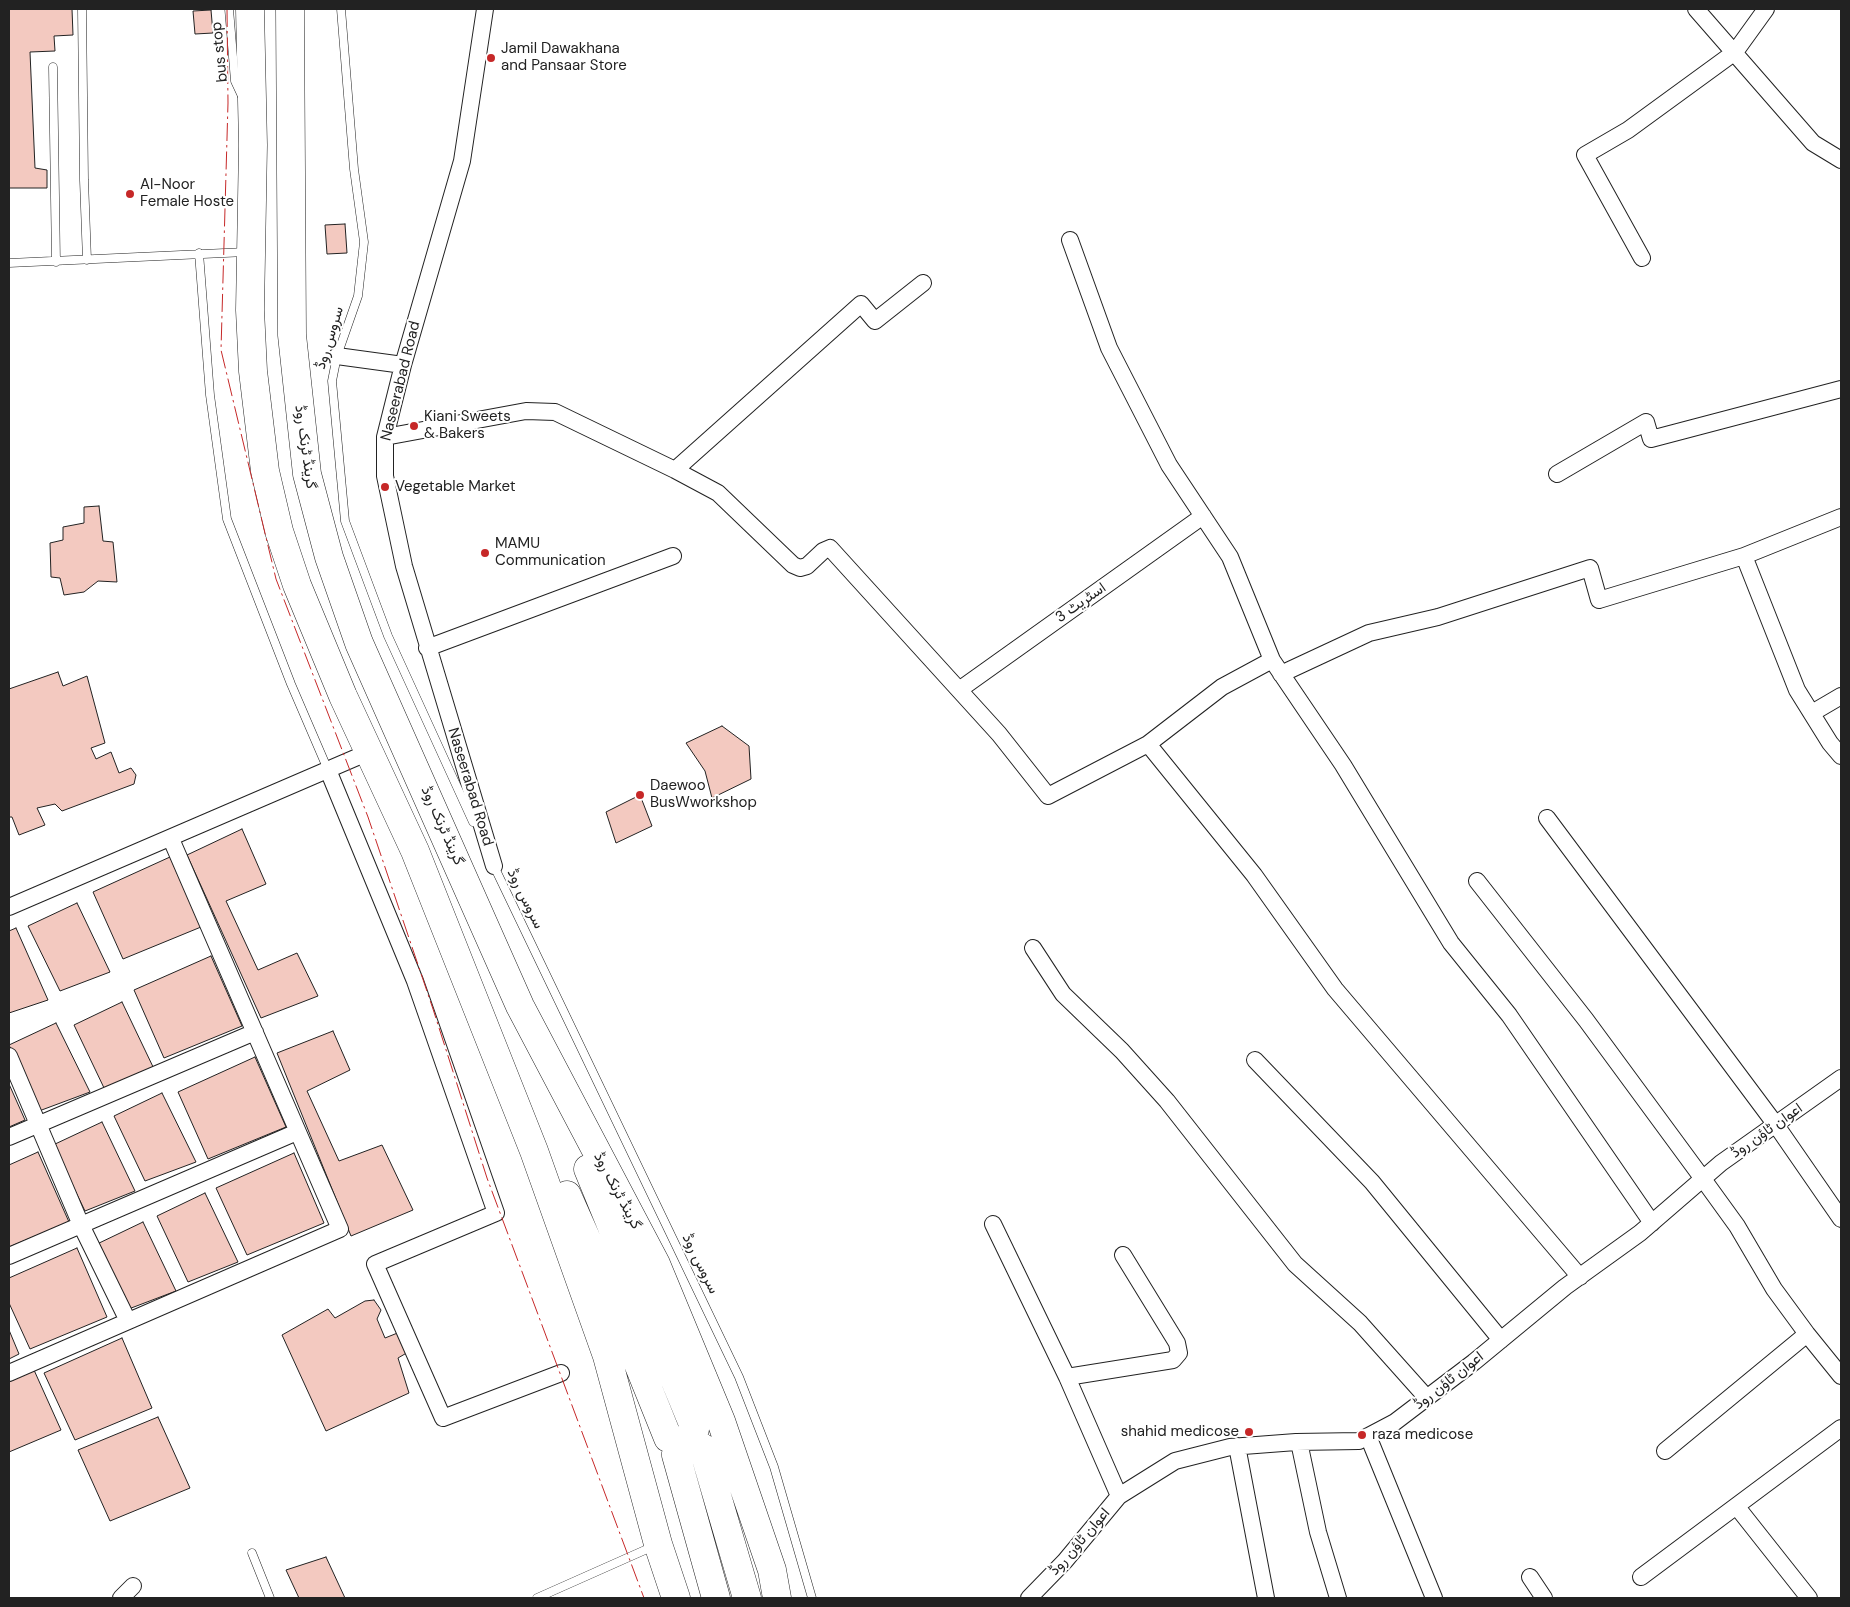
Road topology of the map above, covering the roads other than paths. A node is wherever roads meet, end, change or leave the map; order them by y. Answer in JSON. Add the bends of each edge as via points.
{"nodes":[{"id":1,"x":82,"y":9,"type":"edge"},
{"id":2,"x":229,"y":9,"type":"edge"},
{"id":3,"x":250,"y":9,"type":"edge"},
{"id":4,"x":290,"y":9,"type":"edge"},
{"id":5,"x":342,"y":9,"type":"edge"},
{"id":6,"x":485,"y":9,"type":"edge"},
{"id":7,"x":1696,"y":9,"type":"edge"},
{"id":8,"x":1766,"y":9,"type":"edge"},
{"id":9,"x":1735,"y":52,"type":"junction"},
{"id":10,"x":53,"y":67,"type":"dead end"},
{"id":11,"x":253,"y":118,"type":"junction"},
{"id":12,"x":1841,"y":160,"type":"edge"},
{"id":13,"x":1070,"y":240,"type":"dead end"},
{"id":14,"x":251,"y":251,"type":"junction"},
{"id":15,"x":199,"y":253,"type":"junction"},
{"id":16,"x":1642,"y":258,"type":"dead end"},
{"id":17,"x":87,"y":260,"type":"junction"},
{"id":18,"x":56,"y":262,"type":"junction"},
{"id":19,"x":9,"y":264,"type":"edge"},
{"id":20,"x":923,"y":283,"type":"dead end"},
{"id":21,"x":337,"y":356,"type":"junction"},
{"id":22,"x":403,"y":365,"type":"junction"},
{"id":23,"x":1841,"y":389,"type":"edge"},
{"id":24,"x":385,"y":437,"type":"junction"},
{"id":25,"x":675,"y":470,"type":"junction"},
{"id":26,"x":1557,"y":474,"type":"dead end"},
{"id":27,"x":1203,"y":516,"type":"junction"},
{"id":28,"x":1841,"y":517,"type":"edge"},
{"id":29,"x":673,"y":556,"type":"dead end"},
{"id":30,"x":1744,"y":556,"type":"junction"},
{"id":31,"x":427,"y":648,"type":"junction"},
{"id":32,"x":1272,"y":660,"type":"junction"},
{"id":33,"x":1281,"y":674,"type":"junction"},
{"id":34,"x":959,"y":690,"type":"junction"},
{"id":35,"x":1841,"y":696,"type":"edge"},
{"id":36,"x":1812,"y":713,"type":"junction"},
{"id":37,"x":1148,"y":744,"type":"junction"},
{"id":38,"x":369,"y":752,"type":"junction"},
{"id":39,"x":1841,"y":756,"type":"edge"},
{"id":40,"x":328,"y":770,"type":"junction"},
{"id":41,"x":1547,"y":818,"type":"dead end"},
{"id":42,"x":171,"y":839,"type":"junction"},
{"id":43,"x":494,"y":866,"type":"junction"},
{"id":44,"x":1477,"y":881,"type":"dead end"},
{"id":45,"x":9,"y":908,"type":"edge"},
{"id":46,"x":1033,"y":948,"type":"dead end"},
{"id":47,"x":520,"y":1006,"type":"junction"},
{"id":48,"x":254,"y":1032,"type":"junction"},
{"id":49,"x":9,"y":1056,"type":"edge"},
{"id":50,"x":1255,"y":1060,"type":"dead end"},
{"id":51,"x":1841,"y":1078,"type":"edge"},
{"id":52,"x":38,"y":1124,"type":"junction"},
{"id":53,"x":1776,"y":1125,"type":"junction"},
{"id":54,"x":297,"y":1132,"type":"junction"},
{"id":55,"x":9,"y":1136,"type":"edge"},
{"id":56,"x":534,"y":1150,"type":"junction"},
{"id":57,"x":1703,"y":1179,"type":"junction"},
{"id":58,"x":1841,"y":1219,"type":"edge"},
{"id":59,"x":1652,"y":1223,"type":"junction"},
{"id":60,"x":993,"y":1224,"type":"dead end"},
{"id":61,"x":81,"y":1225,"type":"junction"},
{"id":62,"x":1123,"y":1255,"type":"dead end"},
{"id":63,"x":9,"y":1256,"type":"edge"},
{"id":64,"x":1580,"y":1277,"type":"junction"},
{"id":65,"x":128,"y":1321,"type":"junction"},
{"id":66,"x":1806,"y":1334,"type":"junction"},
{"id":67,"x":1501,"y":1340,"type":"junction"},
{"id":68,"x":9,"y":1373,"type":"edge"},
{"id":69,"x":561,"y":1373,"type":"dead end"},
{"id":70,"x":1841,"y":1376,"type":"edge"},
{"id":71,"x":1067,"y":1377,"type":"junction"},
{"id":72,"x":1427,"y":1398,"type":"junction"},
{"id":73,"x":1841,"y":1428,"type":"edge"},
{"id":74,"x":1368,"y":1436,"type":"junction"},
{"id":75,"x":1299,"y":1442,"type":"junction"},
{"id":76,"x":1237,"y":1446,"type":"junction"},
{"id":77,"x":1665,"y":1451,"type":"dead end"},
{"id":78,"x":1119,"y":1496,"type":"junction"},
{"id":79,"x":1736,"y":1506,"type":"junction"},
{"id":80,"x":658,"y":1544,"type":"junction"},
{"id":81,"x":252,"y":1553,"type":"dead end"},
{"id":82,"x":1530,"y":1577,"type":"dead end"},
{"id":83,"x":1641,"y":1577,"type":"dead end"},
{"id":84,"x":133,"y":1586,"type":"dead end"},
{"id":85,"x":121,"y":1598,"type":"edge"},
{"id":86,"x":270,"y":1598,"type":"edge"},
{"id":87,"x":537,"y":1598,"type":"edge"},
{"id":88,"x":676,"y":1598,"type":"edge"},
{"id":89,"x":716,"y":1598,"type":"edge"},
{"id":90,"x":747,"y":1598,"type":"edge"},
{"id":91,"x":777,"y":1598,"type":"edge"},
{"id":92,"x":812,"y":1598,"type":"edge"},
{"id":93,"x":1029,"y":1598,"type":"edge"},
{"id":94,"x":1266,"y":1598,"type":"edge"},
{"id":95,"x":1338,"y":1598,"type":"edge"},
{"id":96,"x":1434,"y":1598,"type":"edge"},
{"id":97,"x":1544,"y":1598,"type":"edge"},
{"id":98,"x":1809,"y":1598,"type":"edge"}],
"edges":[{"from":1,"to":17,"type":"lane"},
{"from":2,"to":11,"type":"lane","name":"bus stop","via":[[235,82]]},
{"from":3,"to":11,"type":"highway"},
{"from":4,"to":47,"type":"highway","name":"گرینڈ ٹرنک روڈ","via":[[292,334],[307,474],[328,558],[359,643]]},
{"from":5,"to":21,"type":"lane","name":"سروس روڈ","via":[[354,169],[364,242],[358,296]]},
{"from":6,"to":22,"type":"street","name":"Naseerabad Road","via":[[462,162]]},
{"from":7,"to":9,"type":"street"},
{"from":8,"to":9,"type":"street"},
{"from":9,"to":12,"type":"street","via":[[1813,142]]},
{"from":9,"to":16,"type":"street","via":[[1628,130],[1585,155]]},
{"from":10,"to":18,"type":"lane"},
{"from":11,"to":14,"type":"highway"},
{"from":13,"to":27,"type":"street","via":[[1109,348],[1169,465]]},
{"from":14,"to":15,"type":"lane"},
{"from":14,"to":38,"type":"highway","via":[[253,371],[265,471],[279,531],[297,585]]},
{"from":15,"to":17,"type":"lane"},
{"from":15,"to":40,"type":"lane","via":[[210,396],[227,519]]},
{"from":17,"to":18,"type":"lane"},
{"from":18,"to":19,"type":"lane"},
{"from":20,"to":25,"type":"street","via":[[875,321],[860,304]]},
{"from":21,"to":22,"type":"street"},
{"from":21,"to":43,"type":"lane","name":"سروس روڈ","via":[[332,381],[345,521],[388,636]]},
{"from":22,"to":24,"type":"street","name":"Naseerabad Road"},
{"from":23,"to":26,"type":"street","via":[[1651,439],[1646,422]]},
{"from":24,"to":25,"type":"street","via":[[526,411],[555,412]]},
{"from":24,"to":31,"type":"street","name":"Naseerabad Road","via":[[387,485],[404,566]]},
{"from":25,"to":34,"type":"street","via":[[718,493],[793,565],[807,566],[830,548]]},
{"from":27,"to":32,"type":"street","via":[[1230,557]]},
{"from":27,"to":34,"type":"street","name":"اسٹریٹ 3"},
{"from":28,"to":30,"type":"street"},
{"from":29,"to":31,"type":"street"},
{"from":30,"to":33,"type":"street","via":[[1599,600],[1590,568],[1438,617],[1369,634]]},
{"from":30,"to":36,"type":"street","via":[[1797,690]]},
{"from":31,"to":43,"type":"street","name":"Naseerabad Road"},
{"from":32,"to":33,"type":"street"},
{"from":32,"to":37,"type":"street","via":[[1222,687]]},
{"from":33,"to":59,"type":"street","via":[[1343,765],[1451,943],[1509,1015]]},
{"from":34,"to":37,"type":"street","via":[[1000,734],[1048,796]]},
{"from":35,"to":36,"type":"street"},
{"from":36,"to":39,"type":"street"},
{"from":37,"to":64,"type":"street","via":[[1254,875],[1335,989]]},
{"from":38,"to":40,"type":"street"},
{"from":38,"to":56,"type":"highway","via":[[415,851]]},
{"from":40,"to":42,"type":"street"},
{"from":40,"to":69,"type":"street","via":[[415,981],[496,1213],[375,1264],[443,1418]]},
{"from":41,"to":53,"type":"street"},
{"from":42,"to":45,"type":"street"},
{"from":42,"to":48,"type":"street"},
{"from":43,"to":92,"type":"lane","name":"سروس روڈ","via":[[740,1377],[774,1467]]},
{"from":44,"to":57,"type":"street","via":[[1586,1020]]},
{"from":46,"to":72,"type":"street","via":[[1063,994],[1168,1101],[1295,1264],[1360,1323]]},
{"from":47,"to":56,"type":"highway","via":[[695,1429],[690,1436],[676,1441],[668,1438],[565,1192]]},
{"from":47,"to":91,"type":"highway","name":"گرینڈ ٹرنک روڈ","via":[[656,1264],[721,1421],[772,1570]]},
{"from":48,"to":52,"type":"street"},
{"from":48,"to":54,"type":"street"},
{"from":49,"to":52,"type":"street"},
{"from":50,"to":67,"type":"street","via":[[1372,1182]]},
{"from":51,"to":53,"type":"street","name":"اعوان ٹاؤن روڈ"},
{"from":52,"to":55,"type":"street"},
{"from":52,"to":61,"type":"street"},
{"from":53,"to":57,"type":"street","name":"اعوان ٹاؤن روڈ"},
{"from":53,"to":58,"type":"street"},
{"from":54,"to":61,"type":"street"},
{"from":54,"to":65,"type":"street","via":[[340,1229]]},
{"from":56,"to":80,"type":"highway","via":[[607,1356]]},
{"from":57,"to":59,"type":"street","name":"اعوان ٹاؤن روڈ"},
{"from":57,"to":66,"type":"street"},
{"from":59,"to":64,"type":"street","name":"اعوان ٹاؤن روڈ"},
{"from":60,"to":71,"type":"street"},
{"from":61,"to":63,"type":"street"},
{"from":61,"to":65,"type":"street"},
{"from":62,"to":71,"type":"street","via":[[1177,1343],[1179,1353],[1173,1360]]},
{"from":64,"to":67,"type":"street","name":"اعوان ٹاؤن روڈ"},
{"from":65,"to":68,"type":"street"},
{"from":66,"to":70,"type":"street"},
{"from":66,"to":77,"type":"street"},
{"from":67,"to":72,"type":"street","name":"اعوان ٹاؤن روڈ"},
{"from":71,"to":78,"type":"street"},
{"from":72,"to":74,"type":"street","name":"اعوان ٹاؤن روڈ","via":[[1395,1422]]},
{"from":73,"to":79,"type":"street"},
{"from":74,"to":75,"type":"street","name":"اعوان ٹاؤن روڈ","via":[[1359,1441]]},
{"from":74,"to":96,"type":"street"},
{"from":75,"to":76,"type":"street","name":"اعوان ٹاؤن روڈ"},
{"from":75,"to":95,"type":"street","via":[[1318,1532]]},
{"from":76,"to":78,"type":"street","name":"اعوان ٹاؤن روڈ","via":[[1176,1461]]},
{"from":76,"to":94,"type":"street"},
{"from":78,"to":93,"type":"street","name":"اعوان ٹاؤن روڈ","via":[[1065,1561]]},
{"from":79,"to":83,"type":"street"},
{"from":79,"to":98,"type":"street"},
{"from":80,"to":87,"type":"lane"},
{"from":80,"to":88,"type":"highway"},
{"from":81,"to":86,"type":"lane"},
{"from":82,"to":97,"type":"street"},
{"from":84,"to":85,"type":"street"},
{"from":89,"to":90,"type":"highway","via":[[676,1455],[689,1444],[703,1448]]}]}
